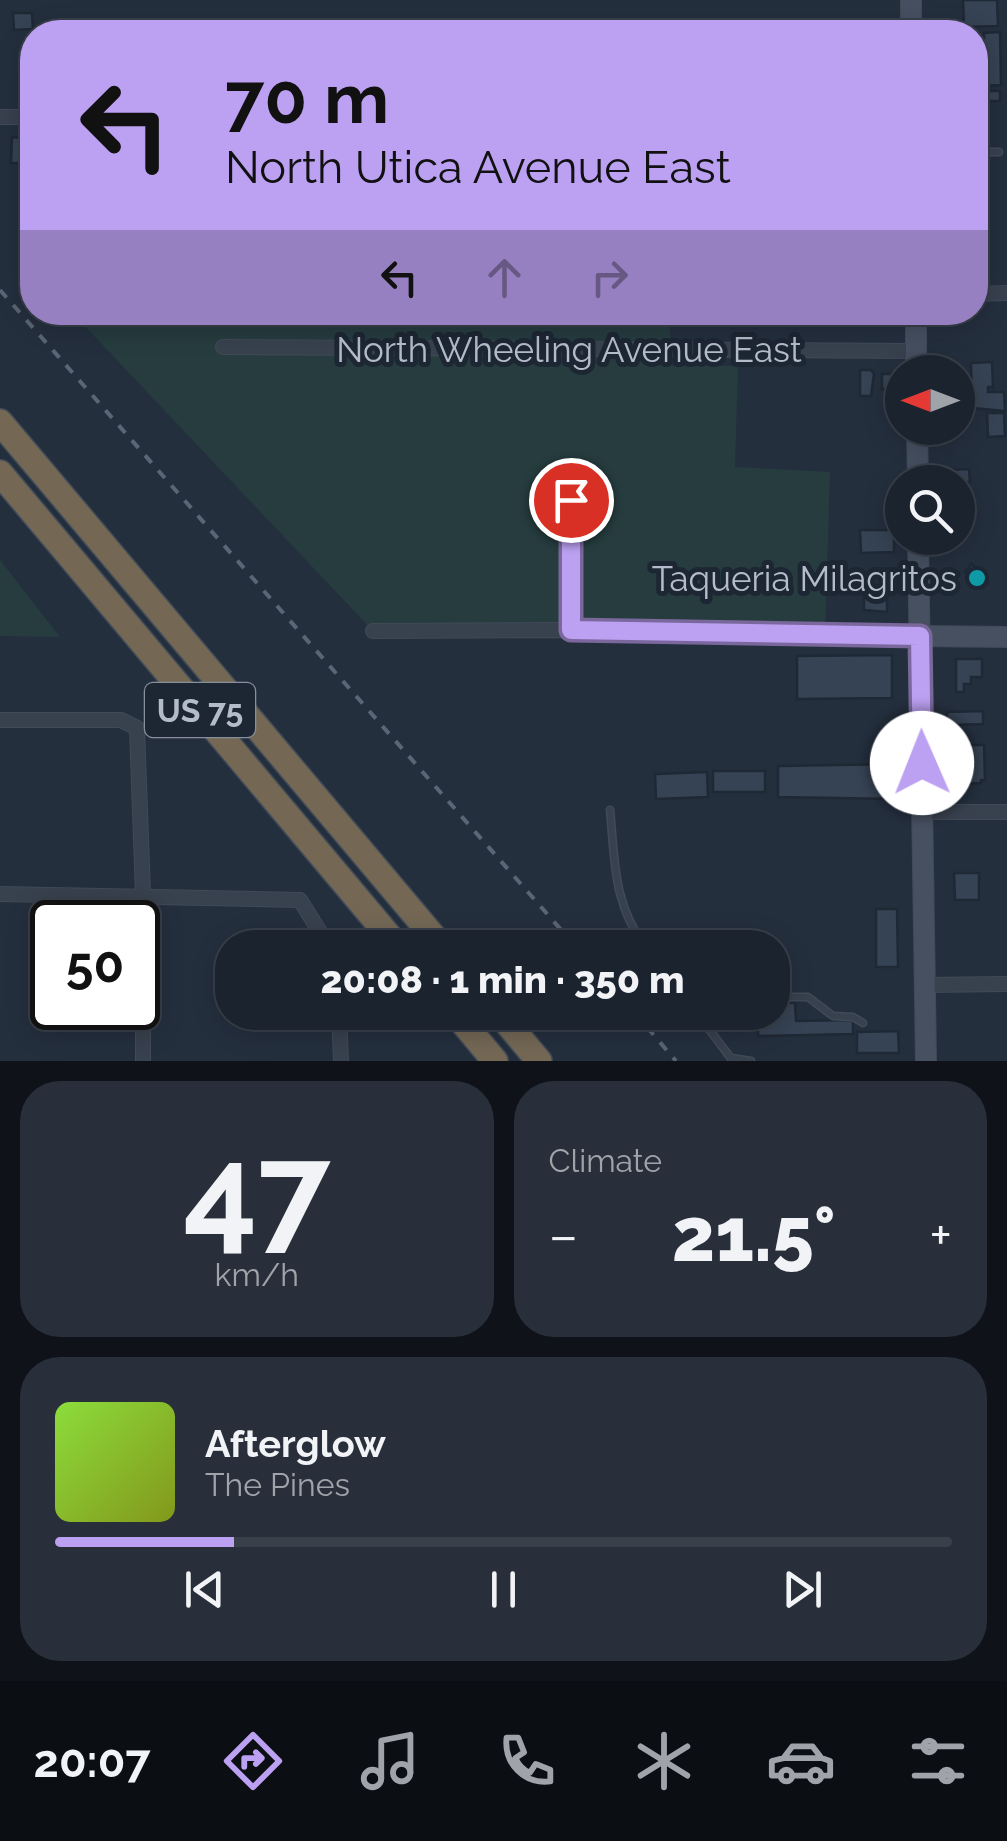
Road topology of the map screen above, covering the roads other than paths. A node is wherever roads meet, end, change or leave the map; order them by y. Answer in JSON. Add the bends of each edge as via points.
{"nodes":[{"id":1,"x":988,"y":152,"type":"edge"},
{"id":2,"x":999,"y":152,"type":"dead end"},
{"id":3,"x":916,"y":325,"type":"edge"},
{"id":4,"x":223,"y":347,"type":"dead end"},
{"id":5,"x":916,"y":355,"type":"edge"},
{"id":6,"x":885,"y":361,"type":"edge"},
{"id":7,"x":0,"y":422,"type":"edge"},
{"id":8,"x":0,"y":473,"type":"edge"},
{"id":9,"x":571,"y":500,"type":"dead end"},
{"id":10,"x":918,"y":555,"type":"edge"},
{"id":11,"x":373,"y":630,"type":"dead end"},
{"id":12,"x":571,"y":630,"type":"junction"},
{"id":13,"x":920,"y":636,"type":"junction"},
{"id":14,"x":1007,"y":637,"type":"edge"},
{"id":15,"x":0,"y":720,"type":"edge"},
{"id":16,"x":610,"y":810,"type":"dead end"},
{"id":17,"x":922,"y":812,"type":"junction"},
{"id":18,"x":1007,"y":812,"type":"edge"},
{"id":19,"x":0,"y":894,"type":"edge"},
{"id":20,"x":143,"y":894,"type":"junction"},
{"id":21,"x":319,"y":930,"type":"edge"},
{"id":22,"x":385,"y":930,"type":"edge"},
{"id":23,"x":428,"y":930,"type":"edge"},
{"id":24,"x":635,"y":930,"type":"edge"},
{"id":25,"x":1007,"y":984,"type":"edge"},
{"id":26,"x":925,"y":985,"type":"junction"},
{"id":27,"x":790,"y":997,"type":"edge"},
{"id":28,"x":863,"y":1022,"type":"dead end"},
{"id":29,"x":340,"y":1030,"type":"edge"},
{"id":30,"x":468,"y":1030,"type":"edge"},
{"id":31,"x":513,"y":1030,"type":"edge"},
{"id":32,"x":710,"y":1030,"type":"edge"},
{"id":33,"x":732,"y":1059,"type":"edge"},
{"id":34,"x":143,"y":1061,"type":"edge"},
{"id":35,"x":341,"y":1061,"type":"edge"},
{"id":36,"x":492,"y":1061,"type":"edge"},
{"id":37,"x":539,"y":1061,"type":"edge"},
{"id":38,"x":751,"y":1061,"type":"edge"},
{"id":39,"x":926,"y":1061,"type":"edge"}],
"edges":[{"from":1,"to":2,"type":"lane"},
{"from":3,"to":5,"type":"main road"},
{"from":4,"to":6,"type":"street","name":"North Wheeling Avenue East"},
{"from":7,"to":23,"type":"highway","number":"US 75"},
{"from":8,"to":22,"type":"highway","number":"US 75"},
{"from":9,"to":12,"type":"street"},
{"from":10,"to":13,"type":"main road"},
{"from":11,"to":12,"type":"street"},
{"from":12,"to":13,"type":"street"},
{"from":13,"to":14,"type":"main road"},
{"from":13,"to":17,"type":"main road"},
{"from":15,"to":20,"type":"street","via":[[134,724],[140,734]]},
{"from":16,"to":24,"type":"lane","via":[[618,892]]},
{"from":17,"to":18,"type":"street"},
{"from":17,"to":26,"type":"main road"},
{"from":19,"to":20,"type":"street"},
{"from":20,"to":21,"type":"street","via":[[300,900]]},
{"from":20,"to":34,"type":"street"},
{"from":25,"to":26,"type":"street"},
{"from":26,"to":39,"type":"main road"},
{"from":27,"to":28,"type":"lane","via":[[808,997],[833,1016]]},
{"from":29,"to":35,"type":"street"},
{"from":30,"to":36,"type":"highway"},
{"from":31,"to":37,"type":"highway"},
{"from":32,"to":33,"type":"lane"},
{"from":33,"to":38,"type":"lane"}]}
